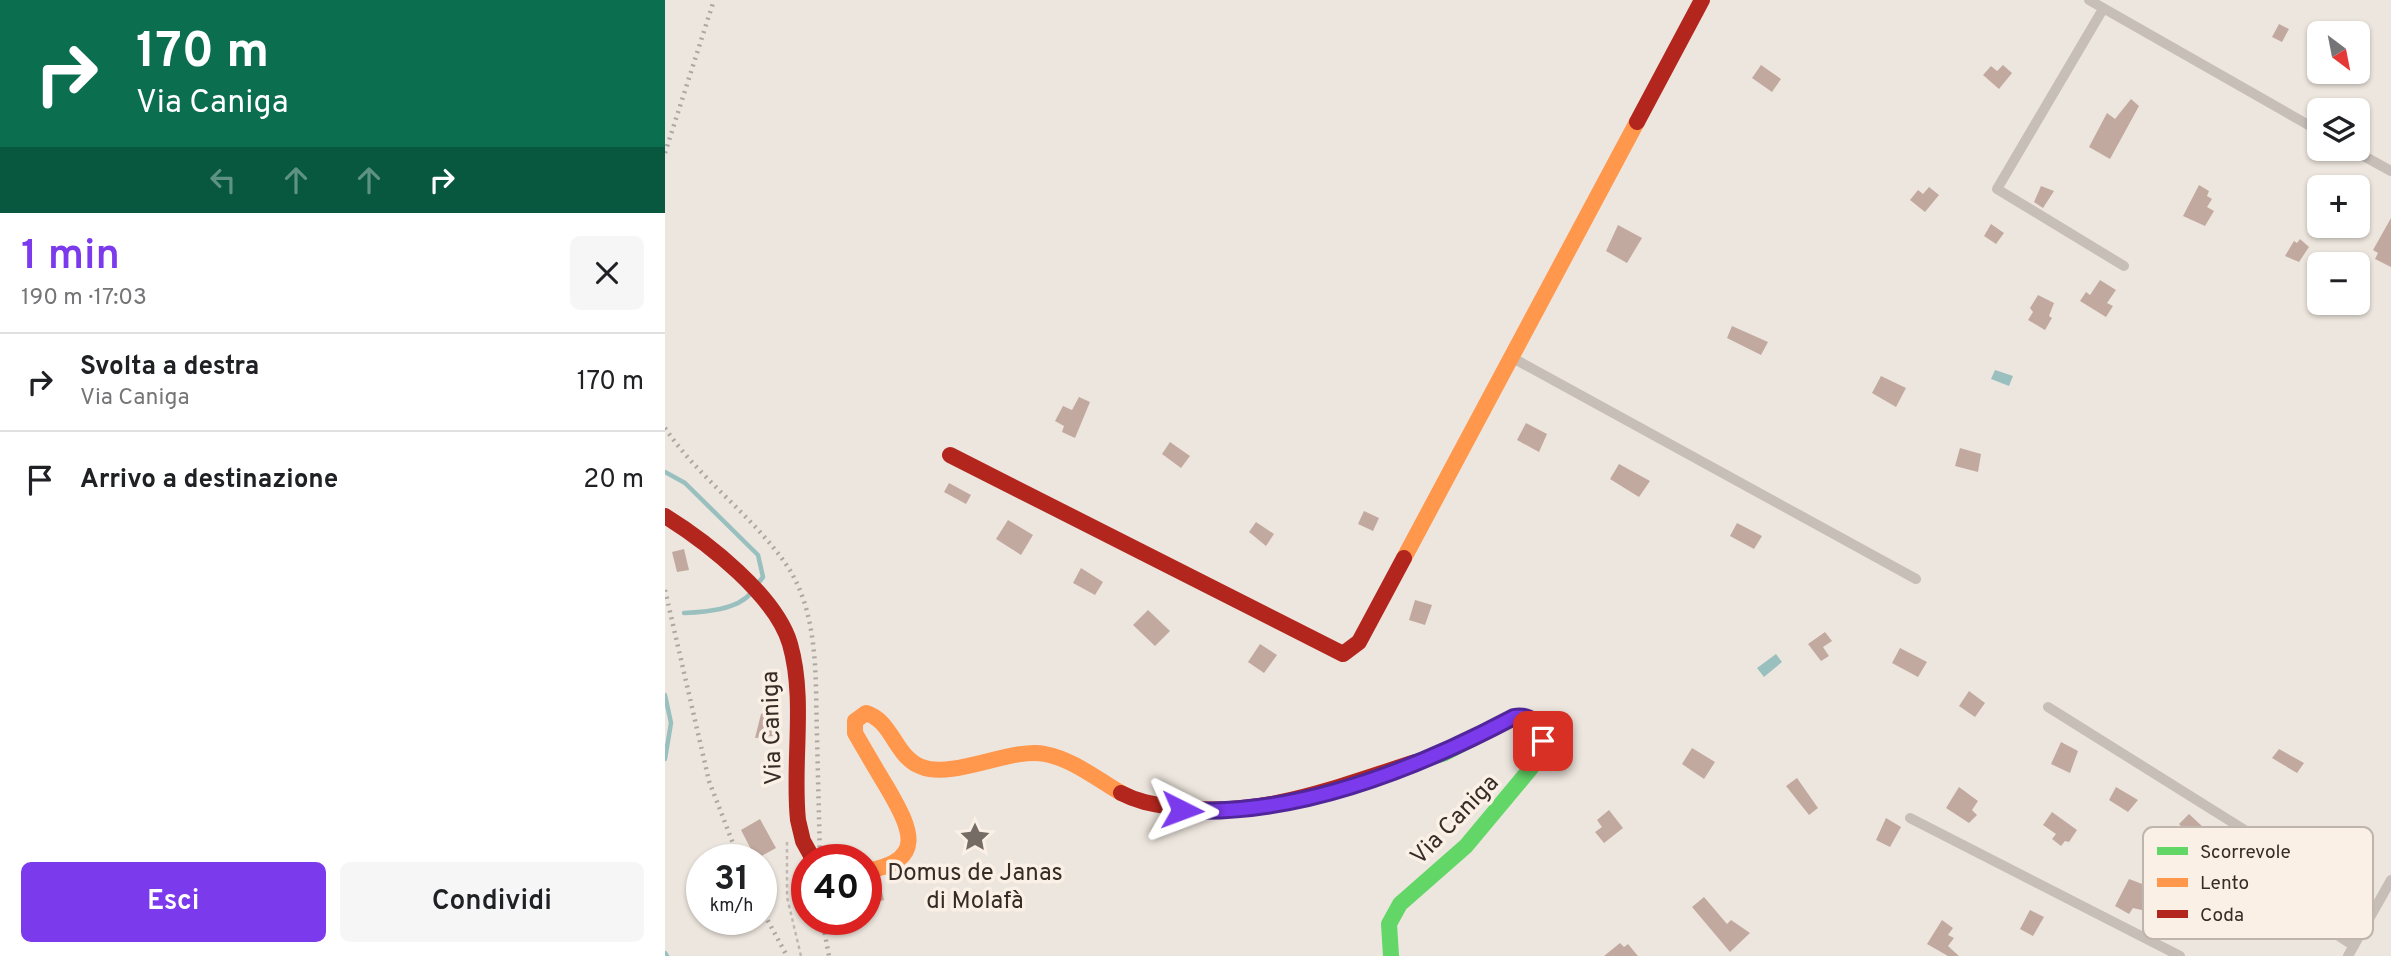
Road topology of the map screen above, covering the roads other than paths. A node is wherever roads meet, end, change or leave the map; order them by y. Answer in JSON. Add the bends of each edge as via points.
{"nodes":[{"id":1,"x":1702,"y":0,"type":"edge"},
{"id":2,"x":2089,"y":0,"type":"edge"},
{"id":3,"x":2103,"y":9,"type":"junction"},
{"id":4,"x":2307,"y":124,"type":"edge"},
{"id":5,"x":2370,"y":159,"type":"edge"},
{"id":6,"x":2391,"y":171,"type":"edge"},
{"id":7,"x":2124,"y":266,"type":"dead end"},
{"id":8,"x":1511,"y":357,"type":"junction"},
{"id":9,"x":950,"y":455,"type":"dead end"},
{"id":10,"x":665,"y":516,"type":"edge"},
{"id":11,"x":1916,"y":579,"type":"dead end"},
{"id":12,"x":2048,"y":707,"type":"dead end"},
{"id":13,"x":1910,"y":818,"type":"dead end"},
{"id":14,"x":2240,"y":827,"type":"edge"},
{"id":15,"x":805,"y":844,"type":"edge"},
{"id":16,"x":882,"y":867,"type":"edge"},
{"id":17,"x":2391,"y":880,"type":"edge"},
{"id":18,"x":2373,"y":912,"type":"edge"},
{"id":19,"x":2143,"y":937,"type":"edge"},
{"id":20,"x":2147,"y":939,"type":"edge"},
{"id":21,"x":2336,"y":939,"type":"edge"},
{"id":22,"x":2351,"y":951,"type":"edge"},
{"id":23,"x":1391,"y":956,"type":"edge"},
{"id":24,"x":2180,"y":956,"type":"edge"}],
"edges":[{"from":1,"to":8,"type":"street"},
{"from":2,"to":3,"type":"street"},
{"from":3,"to":4,"type":"street"},
{"from":3,"to":7,"type":"street","via":[[1997,189]]},
{"from":5,"to":6,"type":"street"},
{"from":8,"to":9,"type":"street","via":[[1359,642],[1343,654]]},
{"from":8,"to":11,"type":"street"},
{"from":10,"to":15,"type":"street","name":"Via Caniga","via":[[745,583],[785,629],[791,645],[797,808]]},
{"from":12,"to":14,"type":"street"},
{"from":13,"to":19,"type":"street"},
{"from":16,"to":23,"type":"street","name":"Via Caniga","via":[[897,863],[907,851],[911,835],[855,733],[855,721],[866,713],[879,717],[909,760],[923,768],[942,769],[1042,752],[1137,802],[1209,811],[1292,802],[1445,753],[1514,717],[1529,718],[1543,734],[1536,762],[1466,846],[1400,904],[1389,924]]},
{"from":17,"to":18,"type":"street"},
{"from":20,"to":24,"type":"street"},
{"from":21,"to":22,"type":"street"}]}
